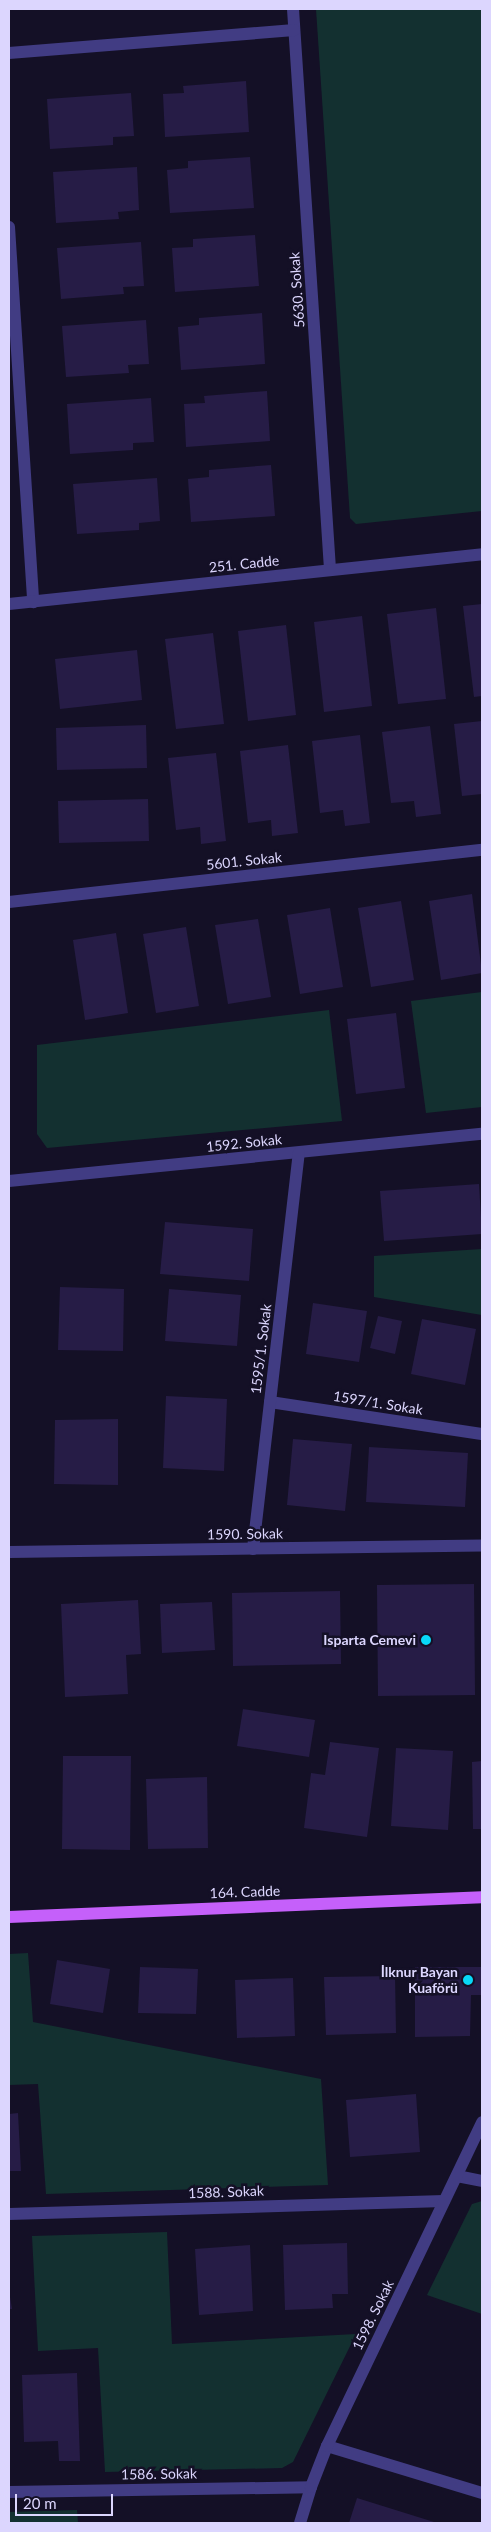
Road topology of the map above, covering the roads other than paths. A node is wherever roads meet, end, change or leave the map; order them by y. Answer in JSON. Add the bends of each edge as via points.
{"nodes":[{"id":1,"x":293,"y":9,"type":"edge"},
{"id":2,"x":294,"y":30,"type":"junction"},
{"id":3,"x":9,"y":52,"type":"edge"},
{"id":4,"x":9,"y":227,"type":"edge"},
{"id":5,"x":11,"y":302,"type":"edge"},
{"id":6,"x":482,"y":554,"type":"edge"},
{"id":7,"x":330,"y":569,"type":"junction"},
{"id":8,"x":33,"y":602,"type":"junction"},
{"id":9,"x":9,"y":604,"type":"edge"},
{"id":10,"x":482,"y":850,"type":"edge"},
{"id":11,"x":9,"y":902,"type":"edge"},
{"id":12,"x":482,"y":1134,"type":"edge"},
{"id":13,"x":299,"y":1153,"type":"junction"},
{"id":14,"x":9,"y":1181,"type":"edge"},
{"id":15,"x":270,"y":1402,"type":"junction"},
{"id":16,"x":482,"y":1434,"type":"edge"},
{"id":17,"x":482,"y":1545,"type":"edge"},
{"id":18,"x":253,"y":1549,"type":"junction"},
{"id":19,"x":9,"y":1552,"type":"edge"},
{"id":20,"x":482,"y":1898,"type":"edge"},
{"id":21,"x":9,"y":1916,"type":"edge"},
{"id":22,"x":482,"y":2122,"type":"edge"},
{"id":23,"x":457,"y":2176,"type":"junction"},
{"id":24,"x":482,"y":2181,"type":"edge"},
{"id":25,"x":444,"y":2201,"type":"junction"},
{"id":26,"x":9,"y":2214,"type":"edge"},
{"id":27,"x":327,"y":2446,"type":"junction"},
{"id":28,"x":310,"y":2487,"type":"junction"},
{"id":29,"x":9,"y":2492,"type":"edge"},
{"id":30,"x":482,"y":2493,"type":"edge"},
{"id":31,"x":300,"y":2523,"type":"edge"}],
"edges":[{"from":1,"to":2,"type":"street","name":"5630. Sokak"},
{"from":2,"to":3,"type":"street"},
{"from":2,"to":7,"type":"street","name":"5630. Sokak"},
{"from":4,"to":5,"type":"street"},
{"from":5,"to":8,"type":"street"},
{"from":6,"to":7,"type":"street","name":"251. Cadde"},
{"from":7,"to":8,"type":"street","name":"251. Cadde"},
{"from":8,"to":9,"type":"street","name":"251. Cadde"},
{"from":10,"to":11,"type":"street","name":"5601. Sokak"},
{"from":12,"to":13,"type":"street","name":"1592. Sokak"},
{"from":13,"to":14,"type":"street","name":"1592. Sokak"},
{"from":13,"to":15,"type":"street","name":"1595/1. Sokak"},
{"from":15,"to":16,"type":"street","name":"1597/1. Sokak"},
{"from":15,"to":18,"type":"street","name":"1595/1. Sokak"},
{"from":17,"to":18,"type":"street","name":"1590. Sokak"},
{"from":18,"to":19,"type":"street","name":"1590. Sokak"},
{"from":20,"to":21,"type":"main road","name":"164. Cadde"},
{"from":22,"to":23,"type":"street","name":"1598. Sokak"},
{"from":23,"to":24,"type":"street"},
{"from":23,"to":25,"type":"street","name":"1598. Sokak"},
{"from":25,"to":26,"type":"street","name":"1588. Sokak"},
{"from":25,"to":27,"type":"street","name":"1598. Sokak"},
{"from":27,"to":28,"type":"street","name":"1598. Sokak"},
{"from":27,"to":30,"type":"street"},
{"from":28,"to":29,"type":"street","name":"1586. Sokak"},
{"from":28,"to":31,"type":"street","name":"1598. Sokak"}]}
